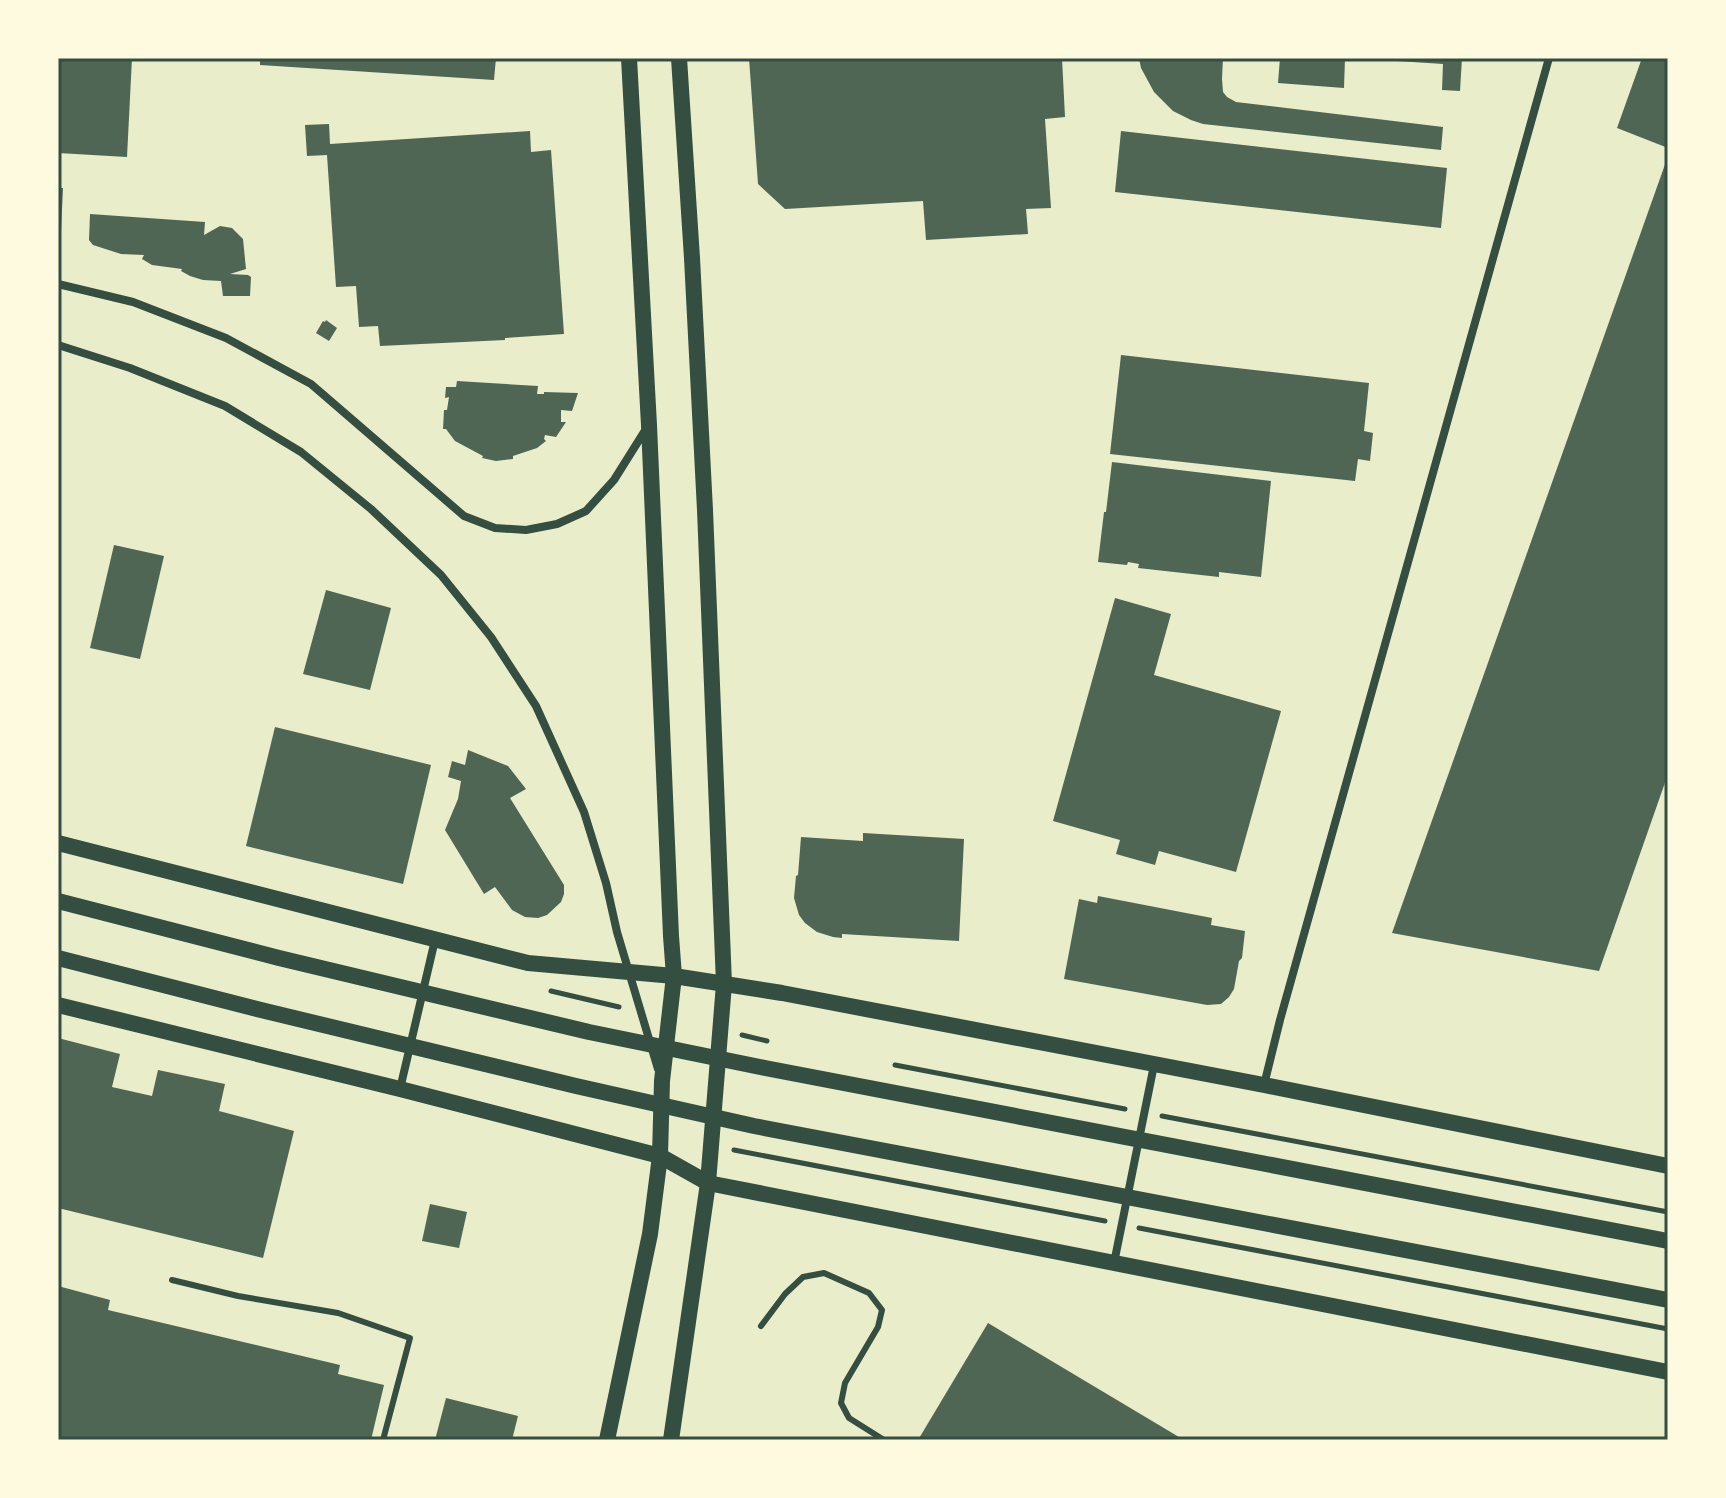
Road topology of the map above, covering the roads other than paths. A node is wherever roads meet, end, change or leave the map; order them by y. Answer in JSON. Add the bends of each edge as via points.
{"nodes":[{"id":1,"x":629,"y":58,"type":"edge"},
{"id":2,"x":679,"y":58,"type":"edge"},
{"id":3,"x":1549,"y":58,"type":"edge"},
{"id":4,"x":58,"y":284,"type":"edge"},
{"id":5,"x":58,"y":345,"type":"edge"},
{"id":6,"x":649,"y":425,"type":"junction"},
{"id":7,"x":58,"y":843,"type":"edge"},
{"id":8,"x":58,"y":901,"type":"edge"},
{"id":9,"x":435,"y":940,"type":"junction"},
{"id":10,"x":58,"y":958,"type":"edge"},
{"id":11,"x":629,"y":972,"type":"junction"},
{"id":12,"x":674,"y":976,"type":"junction"},
{"id":13,"x":724,"y":984,"type":"junction"},
{"id":14,"x":58,"y":1005,"type":"edge"},
{"id":15,"x":1155,"y":1064,"type":"junction"},
{"id":16,"x":662,"y":1081,"type":"junction"},
{"id":17,"x":1264,"y":1085,"type":"junction"},
{"id":18,"x":400,"y":1089,"type":"junction"},
{"id":19,"x":660,"y":1156,"type":"junction"},
{"id":20,"x":1668,"y":1166,"type":"edge"},
{"id":21,"x":708,"y":1183,"type":"junction"},
{"id":22,"x":1668,"y":1241,"type":"edge"},
{"id":23,"x":1114,"y":1264,"type":"junction"},
{"id":24,"x":172,"y":1280,"type":"dead end"},
{"id":25,"x":1668,"y":1300,"type":"edge"},
{"id":26,"x":761,"y":1326,"type":"dead end"},
{"id":27,"x":1668,"y":1372,"type":"edge"},
{"id":28,"x":383,"y":1440,"type":"edge"},
{"id":29,"x":607,"y":1440,"type":"edge"},
{"id":30,"x":671,"y":1440,"type":"edge"},
{"id":31,"x":884,"y":1440,"type":"edge"}],
"edges":[{"from":1,"to":6,"type":"main road"},
{"from":2,"to":13,"type":"main road"},
{"from":3,"to":17,"type":"street"},
{"from":4,"to":6,"type":"street","via":[[133,302],[226,338],[311,384],[464,516],[495,528],[526,530],[586,511],[614,480]]},
{"from":5,"to":11,"type":"street","via":[[130,368],[237,413],[301,452],[441,575],[491,637],[536,706],[584,812]]},
{"from":6,"to":12,"type":"main road"},
{"from":7,"to":9,"type":"main road"},
{"from":8,"to":22,"type":"main road","via":[[589,1032]]},
{"from":9,"to":11,"type":"main road","via":[[528,963]]},
{"from":9,"to":18,"type":"street"},
{"from":10,"to":25,"type":"main road","via":[[754,1126]]},
{"from":11,"to":12,"type":"main road"},
{"from":11,"to":16,"type":"street"},
{"from":12,"to":13,"type":"main road"},
{"from":12,"to":16,"type":"main road"},
{"from":13,"to":15,"type":"main road"},
{"from":13,"to":21,"type":"main road"},
{"from":14,"to":18,"type":"main road"},
{"from":15,"to":17,"type":"main road"},
{"from":15,"to":23,"type":"street"},
{"from":16,"to":19,"type":"main road"},
{"from":17,"to":20,"type":"main road"},
{"from":18,"to":19,"type":"main road"},
{"from":19,"to":21,"type":"main road"},
{"from":19,"to":29,"type":"main road","via":[[650,1234]]},
{"from":21,"to":23,"type":"main road"},
{"from":21,"to":30,"type":"main road"},
{"from":23,"to":27,"type":"main road"},
{"from":24,"to":28,"type":"lane","via":[[338,1313],[410,1338]]},
{"from":26,"to":31,"type":"lane","via":[[803,1277],[824,1273],[869,1293],[882,1310],[878,1327],[845,1383],[841,1403],[849,1418]]}]}
